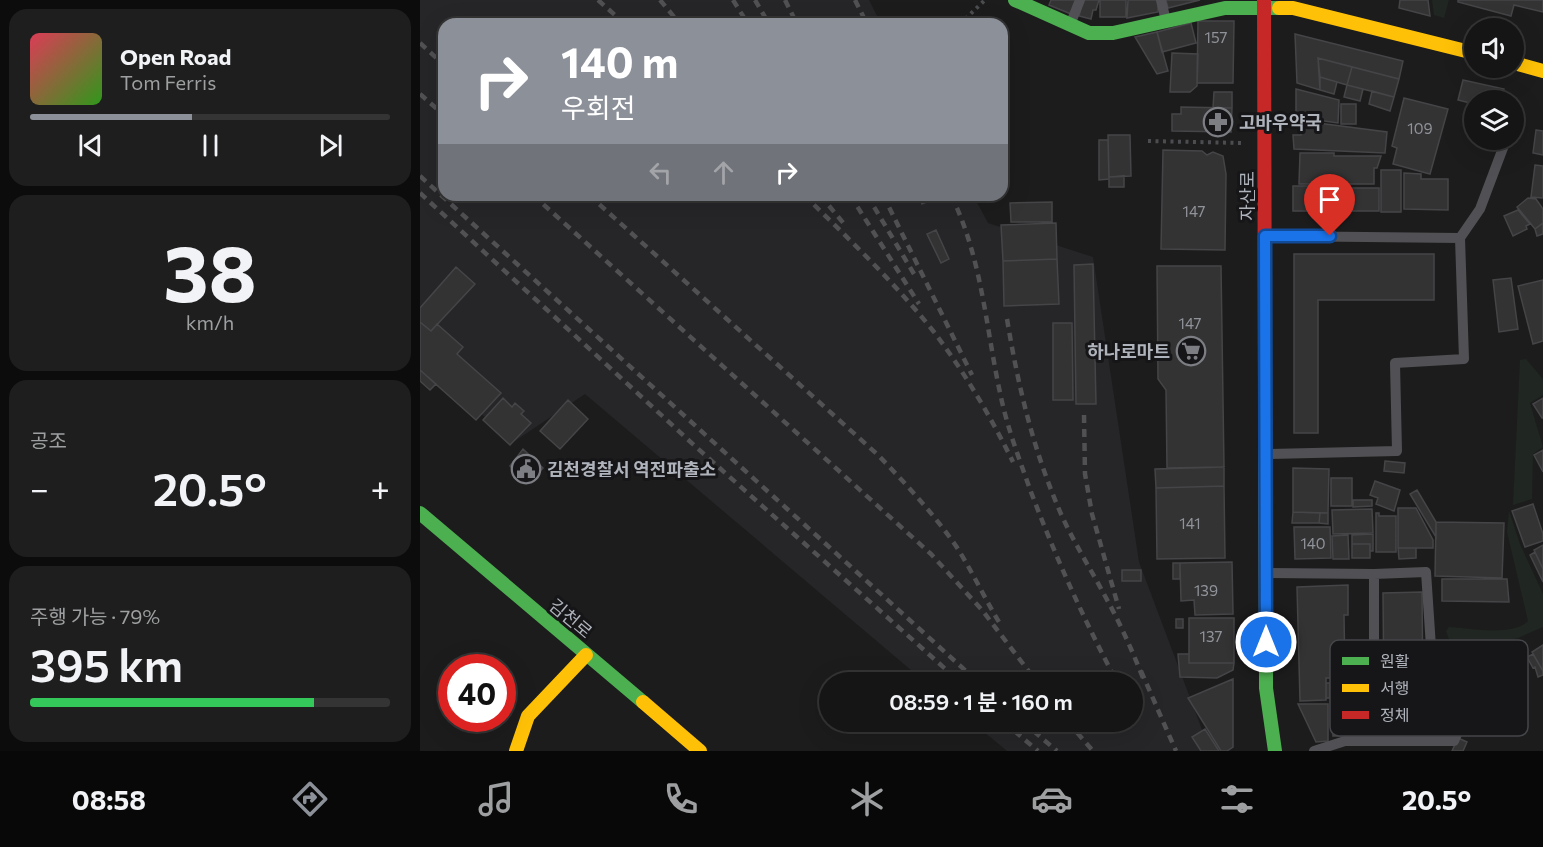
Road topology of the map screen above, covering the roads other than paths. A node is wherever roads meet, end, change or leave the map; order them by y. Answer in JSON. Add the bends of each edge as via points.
{"nodes":[{"id":1,"x":1015,"y":0,"type":"edge"},
{"id":2,"x":1080,"y":0,"type":"edge"},
{"id":3,"x":1161,"y":0,"type":"edge"},
{"id":4,"x":1264,"y":4,"type":"edge"},
{"id":5,"x":1166,"y":21,"type":"junction"},
{"id":6,"x":1070,"y":25,"type":"junction"},
{"id":7,"x":1464,"y":50,"type":"edge"},
{"id":8,"x":1524,"y":66,"type":"edge"},
{"id":9,"x":1543,"y":71,"type":"edge"},
{"id":10,"x":1502,"y":150,"type":"edge"},
{"id":11,"x":1265,"y":236,"type":"junction"},
{"id":12,"x":1460,"y":238,"type":"junction"},
{"id":13,"x":1265,"y":454,"type":"junction"},
{"id":14,"x":420,"y":513,"type":"edge"},
{"id":15,"x":1266,"y":573,"type":"junction"},
{"id":16,"x":1374,"y":574,"type":"junction"},
{"id":17,"x":1374,"y":640,"type":"edge"},
{"id":18,"x":1431,"y":640,"type":"edge"},
{"id":19,"x":586,"y":654,"type":"junction"},
{"id":20,"x":1456,"y":736,"type":"edge"},
{"id":21,"x":516,"y":751,"type":"edge"},
{"id":22,"x":700,"y":751,"type":"edge"},
{"id":23,"x":1275,"y":751,"type":"edge"},
{"id":24,"x":1314,"y":751,"type":"edge"}],
"edges":[{"from":1,"to":6,"type":"street"},
{"from":2,"to":6,"type":"lane"},
{"from":3,"to":5,"type":"lane"},
{"from":4,"to":5,"type":"street"},
{"from":4,"to":7,"type":"street","via":[[1308,11]]},
{"from":4,"to":11,"type":"street","name":"자산로"},
{"from":5,"to":6,"type":"street","via":[[1101,34]]},
{"from":8,"to":9,"type":"street"},
{"from":10,"to":12,"type":"lane","via":[[1480,209]]},
{"from":11,"to":12,"type":"lane"},
{"from":11,"to":13,"type":"street","name":"자산로"},
{"from":12,"to":13,"type":"lane","via":[[1464,359],[1395,363],[1397,451]]},
{"from":13,"to":15,"type":"street","name":"자산로"},
{"from":14,"to":19,"type":"street","name":"김천로"},
{"from":15,"to":16,"type":"lane"},
{"from":15,"to":23,"type":"street","name":"자산로","via":[[1266,688]]},
{"from":16,"to":17,"type":"lane"},
{"from":16,"to":18,"type":"lane","via":[[1426,572]]},
{"from":19,"to":21,"type":"street","via":[[528,716]]},
{"from":19,"to":22,"type":"street","name":"김천로"},
{"from":20,"to":24,"type":"lane","via":[[1454,741],[1345,741]]}]}
